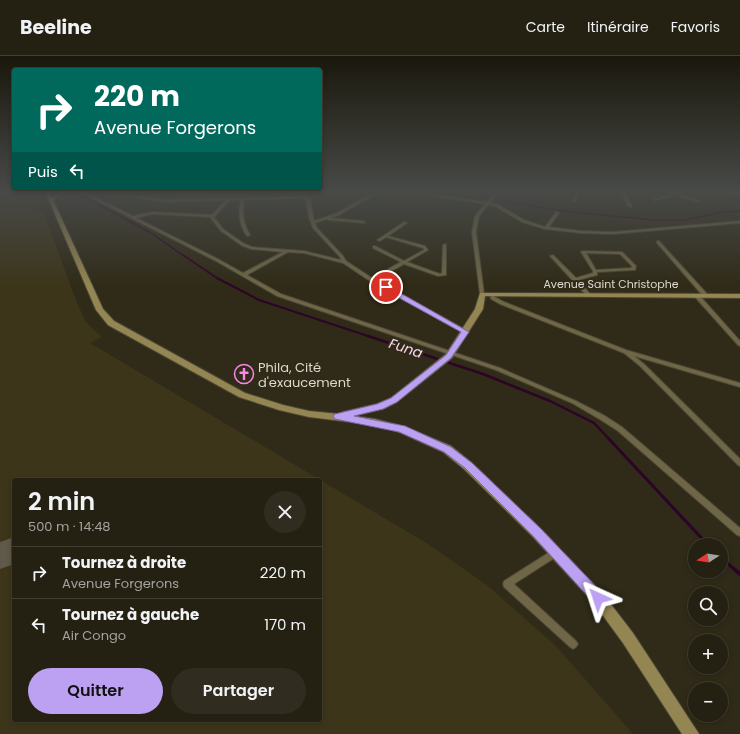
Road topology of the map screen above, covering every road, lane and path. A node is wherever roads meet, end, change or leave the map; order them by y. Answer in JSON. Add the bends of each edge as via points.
{"nodes":[{"id":1,"x":61,"y":223,"type":"edge"},
{"id":2,"x":144,"y":223,"type":"edge"},
{"id":3,"x":216,"y":223,"type":"edge"},
{"id":4,"x":242,"y":223,"type":"edge"},
{"id":5,"x":313,"y":223,"type":"edge"},
{"id":6,"x":405,"y":223,"type":"dead end"},
{"id":7,"x":476,"y":223,"type":"edge"},
{"id":8,"x":528,"y":223,"type":"edge"},
{"id":9,"x":550,"y":223,"type":"edge"},
{"id":10,"x":732,"y":223,"type":"edge"},
{"id":11,"x":546,"y":228,"type":"junction"},
{"id":12,"x":248,"y":235,"type":"dead end"},
{"id":13,"x":386,"y":236,"type":"junction"},
{"id":14,"x":379,"y":240,"type":"dead end"},
{"id":15,"x":658,"y":242,"type":"dead end"},
{"id":16,"x":445,"y":245,"type":"dead end"},
{"id":17,"x":374,"y":247,"type":"dead end"},
{"id":18,"x":289,"y":250,"type":"junction"},
{"id":19,"x":552,"y":256,"type":"dead end"},
{"id":20,"x":344,"y":262,"type":"junction"},
{"id":21,"x":405,"y":263,"type":"junction"},
{"id":22,"x":595,"y":271,"type":"junction"},
{"id":23,"x":242,"y":275,"type":"junction"},
{"id":24,"x":372,"y":280,"type":"junction"},
{"id":25,"x":574,"y":280,"type":"junction"},
{"id":26,"x":482,"y":294,"type":"junction"},
{"id":27,"x":492,"y":294,"type":"junction"},
{"id":28,"x":589,"y":295,"type":"junction"},
{"id":29,"x":697,"y":296,"type":"junction"},
{"id":30,"x":706,"y":296,"type":"junction"},
{"id":31,"x":740,"y":296,"type":"edge"},
{"id":32,"x":466,"y":332,"type":"junction"},
{"id":33,"x":740,"y":344,"type":"edge"},
{"id":34,"x":624,"y":350,"type":"junction"},
{"id":35,"x":450,"y":354,"type":"junction"},
{"id":36,"x":740,"y":385,"type":"edge"},
{"id":37,"x":338,"y":416,"type":"junction"},
{"id":38,"x":740,"y":463,"type":"edge"},
{"id":39,"x":740,"y":533,"type":"edge"},
{"id":40,"x":556,"y":552,"type":"junction"},
{"id":41,"x":573,"y":644,"type":"dead end"},
{"id":42,"x":691,"y":734,"type":"edge"}],
"edges":[{"from":1,"to":37,"type":"main road","via":[[100,310],[111,323],[242,395],[309,414]]},
{"from":2,"to":23,"type":"street"},
{"from":3,"to":18,"type":"street","via":[[222,230],[251,248]]},
{"from":4,"to":12,"type":"street"},
{"from":5,"to":20,"type":"street"},
{"from":6,"to":13,"type":"street"},
{"from":7,"to":26,"type":"street","via":[[474,232]]},
{"from":8,"to":11,"type":"street"},
{"from":9,"to":11,"type":"street"},
{"from":10,"to":11,"type":"street","via":[[597,233]]},
{"from":13,"to":14,"type":"street"},
{"from":13,"to":21,"type":"street","via":[[426,248]]},
{"from":15,"to":30,"type":"street"},
{"from":16,"to":21,"type":"street","via":[[444,274],[438,275]]},
{"from":17,"to":21,"type":"street"},
{"from":18,"to":20,"type":"street"},
{"from":18,"to":23,"type":"street"},
{"from":19,"to":25,"type":"street"},
{"from":20,"to":24,"type":"street"},
{"from":21,"to":24,"type":"street"},
{"from":22,"to":22,"type":"street","via":[[583,252],[621,253],[634,266],[632,269]]},
{"from":22,"to":25,"type":"street","via":[[595,274]]},
{"from":23,"to":35,"type":"street","via":[[279,294]]},
{"from":24,"to":32,"type":"street"},
{"from":25,"to":28,"type":"street"},
{"from":26,"to":27,"type":"main road","name":"Avenue Saint Christophe"},
{"from":26,"to":32,"type":"main road","via":[[479,309]]},
{"from":27,"to":28,"type":"main road","name":"Avenue Saint Christophe"},
{"from":27,"to":34,"type":"street","via":[[493,298],[502,303]]},
{"from":28,"to":29,"type":"main road","name":"Avenue Saint Christophe"},
{"from":29,"to":30,"type":"main road","name":"Avenue Saint Christophe"},
{"from":29,"to":33,"type":"street"},
{"from":30,"to":31,"type":"main road","name":"Avenue Saint Christophe"},
{"from":32,"to":35,"type":"main road"},
{"from":34,"to":36,"type":"street"},
{"from":34,"to":38,"type":"street"},
{"from":35,"to":37,"type":"main road","via":[[394,400],[380,407]]},
{"from":35,"to":39,"type":"street","via":[[519,378],[603,418],[653,456]]},
{"from":37,"to":40,"type":"main road","via":[[402,429],[447,449],[468,466]]},
{"from":40,"to":41,"type":"street","via":[[507,584]]},
{"from":40,"to":42,"type":"main road","via":[[598,598],[619,626]]}]}
